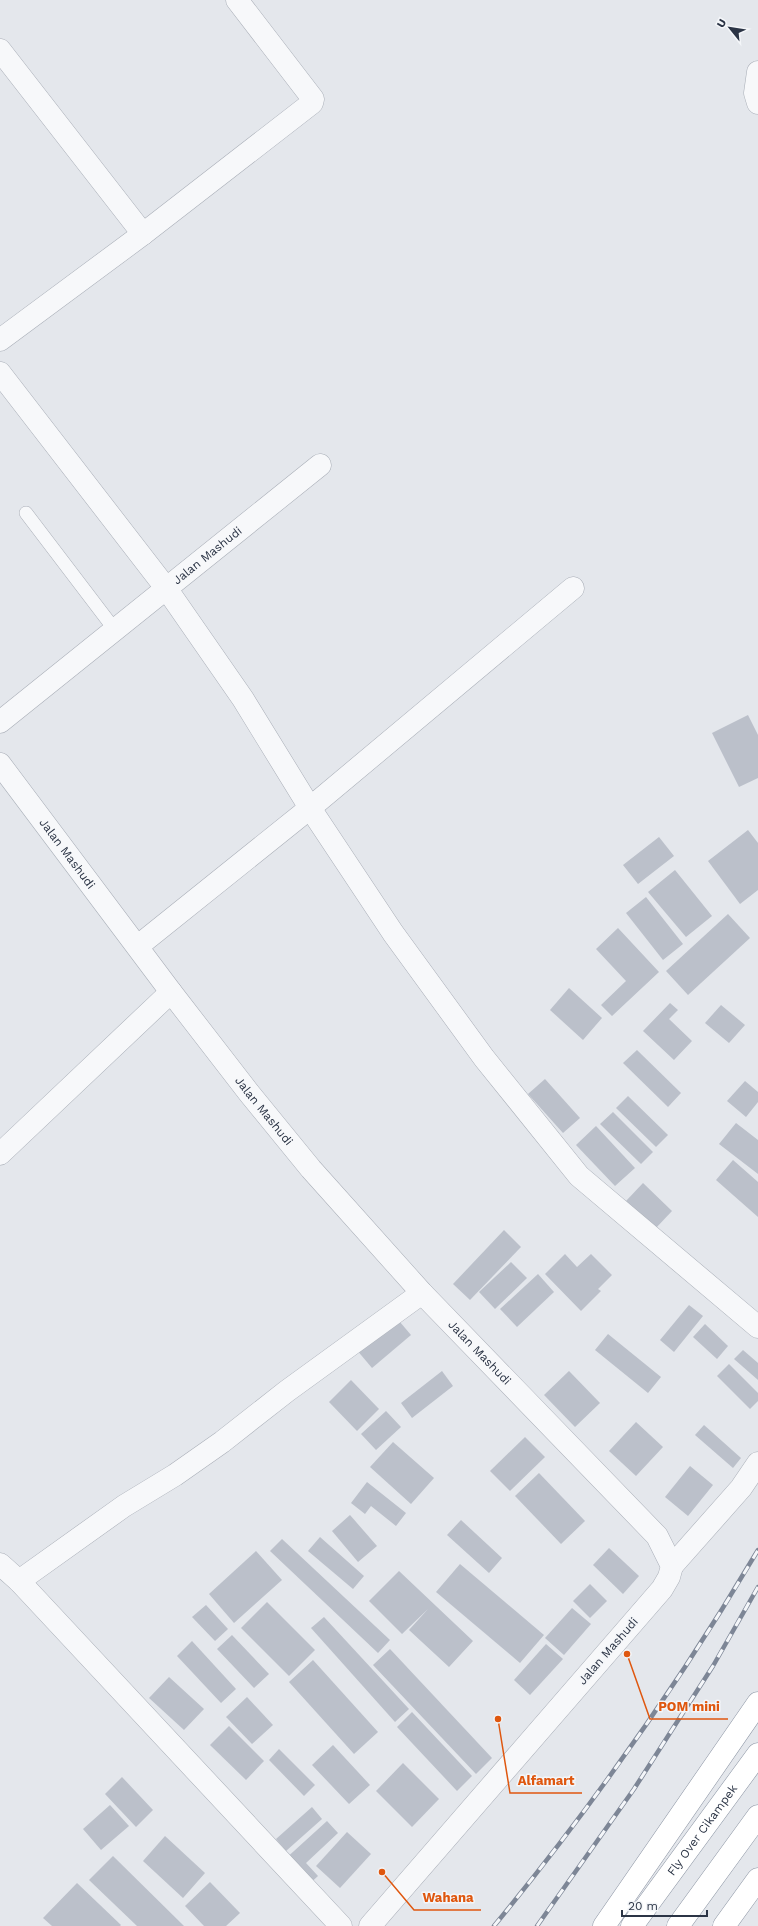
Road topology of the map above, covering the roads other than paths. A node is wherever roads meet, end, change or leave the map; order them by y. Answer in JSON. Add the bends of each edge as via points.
{"nodes":[{"id":1,"x":237,"y":0,"type":"edge"},
{"id":2,"x":0,"y":50,"type":"edge"},
{"id":3,"x":758,"y":72,"type":"edge"},
{"id":4,"x":758,"y":103,"type":"edge"},
{"id":5,"x":143,"y":234,"type":"junction"},
{"id":6,"x":0,"y":340,"type":"edge"},
{"id":7,"x":0,"y":373,"type":"edge"},
{"id":8,"x":320,"y":465,"type":"dead end"},
{"id":9,"x":26,"y":513,"type":"dead end"},
{"id":10,"x":166,"y":588,"type":"junction"},
{"id":11,"x":573,"y":588,"type":"dead end"},
{"id":12,"x":115,"y":630,"type":"junction"},
{"id":13,"x":0,"y":722,"type":"edge"},
{"id":14,"x":0,"y":764,"type":"edge"},
{"id":15,"x":310,"y":808,"type":"junction"},
{"id":16,"x":138,"y":946,"type":"junction"},
{"id":17,"x":171,"y":992,"type":"junction"},
{"id":18,"x":0,"y":1154,"type":"edge"},
{"id":19,"x":422,"y":1293,"type":"junction"},
{"id":20,"x":758,"y":1327,"type":"edge"},
{"id":21,"x":758,"y":1463,"type":"edge"},
{"id":22,"x":0,"y":1564,"type":"edge"},
{"id":23,"x":672,"y":1566,"type":"junction"},
{"id":24,"x":19,"y":1581,"type":"junction"},
{"id":25,"x":758,"y":1703,"type":"edge"},
{"id":26,"x":758,"y":1754,"type":"edge"},
{"id":27,"x":758,"y":1816,"type":"edge"},
{"id":28,"x":758,"y":1879,"type":"edge"},
{"id":29,"x":341,"y":1926,"type":"edge"},
{"id":30,"x":370,"y":1926,"type":"edge"},
{"id":31,"x":604,"y":1926,"type":"edge"},
{"id":32,"x":632,"y":1926,"type":"edge"},
{"id":33,"x":678,"y":1926,"type":"edge"},
{"id":34,"x":724,"y":1926,"type":"edge"}],
"edges":[{"from":1,"to":5,"type":"street","via":[[314,99],[292,119]]},
{"from":2,"to":5,"type":"street"},
{"from":3,"to":4,"type":"street","via":[[755,93]]},
{"from":5,"to":6,"type":"street"},
{"from":7,"to":10,"type":"street"},
{"from":8,"to":10,"type":"street","name":"Jalan Mashudi"},
{"from":9,"to":12,"type":"lane"},
{"from":10,"to":12,"type":"street","name":"Jalan Mashudi"},
{"from":10,"to":15,"type":"street","via":[[243,698]]},
{"from":11,"to":15,"type":"street"},
{"from":12,"to":13,"type":"street","name":"Jalan Mashudi"},
{"from":14,"to":16,"type":"street","name":"Jalan Mashudi"},
{"from":15,"to":16,"type":"street"},
{"from":15,"to":20,"type":"street","via":[[444,1006],[579,1176]]},
{"from":16,"to":17,"type":"street","name":"Jalan Mashudi"},
{"from":17,"to":18,"type":"street"},
{"from":17,"to":19,"type":"street","name":"Jalan Mashudi","via":[[311,1169]]},
{"from":19,"to":23,"type":"street","name":"Jalan Mashudi","via":[[657,1536]]},
{"from":19,"to":24,"type":"street","via":[[286,1391],[222,1442],[124,1506]]},
{"from":21,"to":23,"type":"street","via":[[741,1488]]},
{"from":22,"to":24,"type":"street"},
{"from":23,"to":30,"type":"street","name":"Jalan Mashudi","via":[[662,1589]]},
{"from":24,"to":29,"type":"street"},
{"from":25,"to":31,"type":"highway"},
{"from":26,"to":32,"type":"highway","name":"Fly Over Cikampek"},
{"from":27,"to":33,"type":"highway"},
{"from":28,"to":34,"type":"highway"}]}
